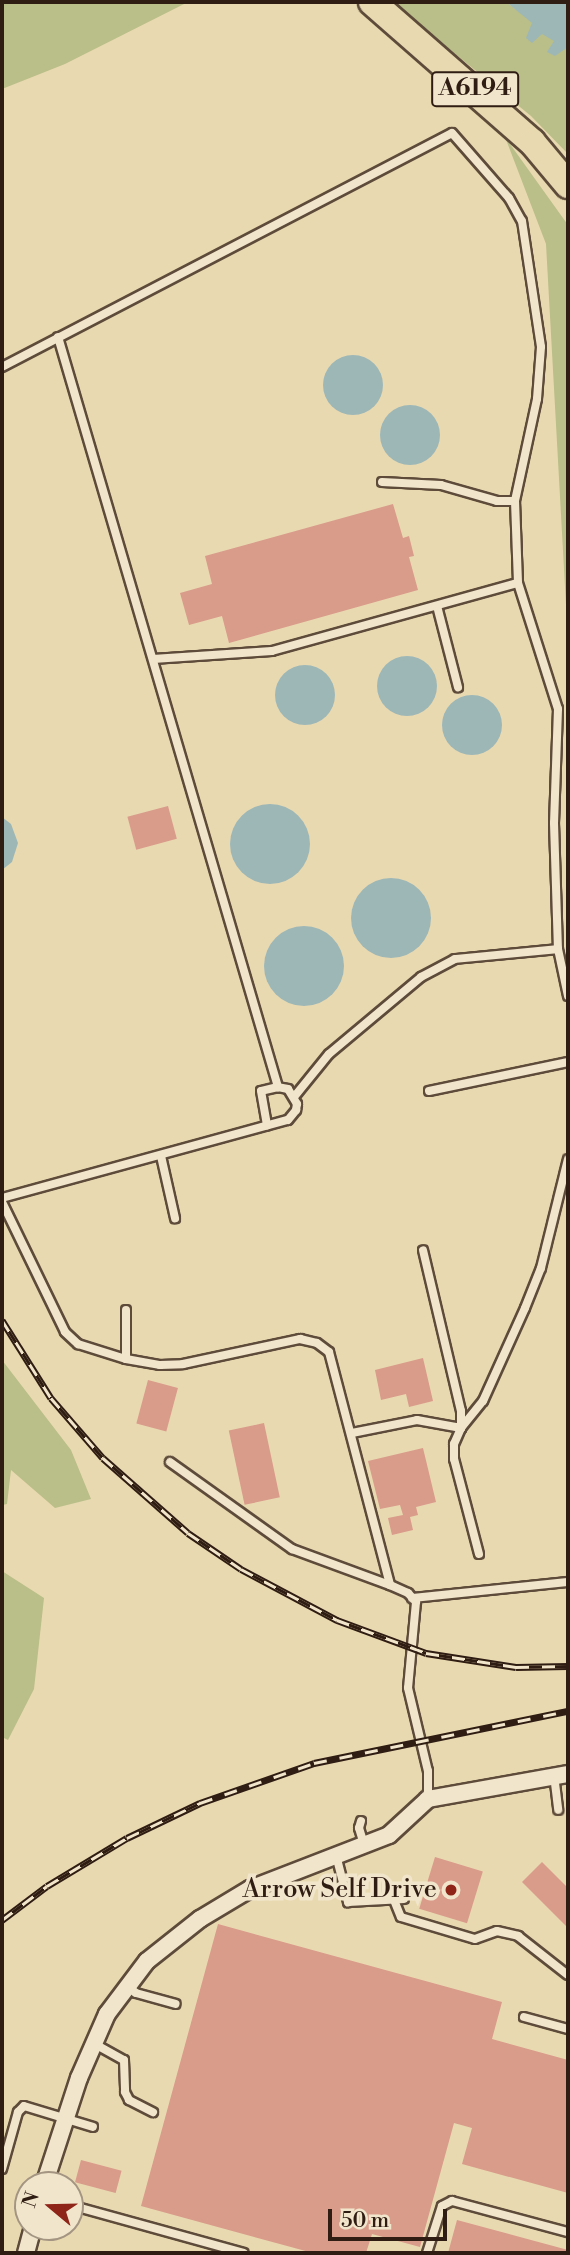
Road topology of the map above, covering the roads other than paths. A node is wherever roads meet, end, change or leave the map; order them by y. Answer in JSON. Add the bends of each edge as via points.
{"nodes":[{"id":1,"x":372,"y":2,"type":"edge"},
{"id":2,"x":568,"y":185,"type":"edge"},
{"id":3,"x":58,"y":337,"type":"junction"},
{"id":4,"x":2,"y":367,"type":"edge"},
{"id":5,"x":382,"y":482,"type":"dead end"},
{"id":6,"x":515,"y":501,"type":"junction"},
{"id":7,"x":518,"y":583,"type":"junction"},
{"id":8,"x":437,"y":606,"type":"junction"},
{"id":9,"x":153,"y":659,"type":"junction"},
{"id":10,"x":457,"y":687,"type":"dead end"},
{"id":11,"x":558,"y":949,"type":"junction"},
{"id":12,"x":568,"y":996,"type":"edge"},
{"id":13,"x":568,"y":1062,"type":"edge"},
{"id":14,"x":278,"y":1087,"type":"junction"},
{"id":15,"x":429,"y":1091,"type":"dead end"},
{"id":16,"x":294,"y":1097,"type":"junction"},
{"id":17,"x":267,"y":1125,"type":"junction"},
{"id":18,"x":161,"y":1156,"type":"junction"},
{"id":19,"x":568,"y":1159,"type":"edge"},
{"id":20,"x":2,"y":1200,"type":"edge"},
{"id":21,"x":175,"y":1218,"type":"dead end"},
{"id":22,"x":423,"y":1250,"type":"dead end"},
{"id":23,"x":126,"y":1310,"type":"dead end"},
{"id":24,"x":126,"y":1359,"type":"junction"},
{"id":25,"x":461,"y":1428,"type":"junction"},
{"id":26,"x":352,"y":1433,"type":"junction"},
{"id":27,"x":170,"y":1462,"type":"dead end"},
{"id":28,"x":479,"y":1554,"type":"dead end"},
{"id":29,"x":568,"y":1582,"type":"edge"},
{"id":30,"x":390,"y":1585,"type":"junction"},
{"id":31,"x":412,"y":1598,"type":"junction"},
{"id":32,"x":561,"y":1774,"type":"edge"},
{"id":33,"x":428,"y":1799,"type":"junction"},
{"id":34,"x":558,"y":1810,"type":"dead end"},
{"id":35,"x":361,"y":1821,"type":"dead end"},
{"id":36,"x":364,"y":1845,"type":"junction"},
{"id":37,"x":336,"y":1855,"type":"junction"},
{"id":38,"x":394,"y":1899,"type":"junction"},
{"id":39,"x":404,"y":1899,"type":"dead end"},
{"id":40,"x":568,"y":1975,"type":"edge"},
{"id":41,"x":126,"y":1985,"type":"junction"},
{"id":42,"x":176,"y":2004,"type":"dead end"},
{"id":43,"x":524,"y":2017,"type":"dead end"},
{"id":44,"x":568,"y":2029,"type":"edge"},
{"id":45,"x":93,"y":2043,"type":"junction"},
{"id":46,"x":153,"y":2112,"type":"dead end"},
{"id":47,"x":64,"y":2118,"type":"junction"},
{"id":48,"x":93,"y":2127,"type":"dead end"},
{"id":49,"x":2,"y":2169,"type":"edge"},
{"id":50,"x":48,"y":2171,"type":"edge"},
{"id":51,"x":84,"y":2209,"type":"edge"},
{"id":52,"x":568,"y":2232,"type":"edge"},
{"id":53,"x":244,"y":2253,"type":"edge"},
{"id":54,"x":428,"y":2253,"type":"edge"}],
"edges":[{"from":1,"to":2,"type":"main road","number":"A6194","via":[[533,142]]},
{"from":3,"to":4,"type":"lane"},
{"from":3,"to":6,"type":"lane","via":[[452,133],[509,198],[522,221],[541,360]]},
{"from":3,"to":9,"type":"lane"},
{"from":5,"to":6,"type":"lane","via":[[441,485],[497,501]]},
{"from":6,"to":7,"type":"lane"},
{"from":7,"to":8,"type":"lane"},
{"from":7,"to":11,"type":"lane","via":[[558,709],[554,823]]},
{"from":8,"to":9,"type":"lane","via":[[272,651]]},
{"from":8,"to":10,"type":"lane"},
{"from":9,"to":14,"type":"lane"},
{"from":11,"to":12,"type":"lane"},
{"from":11,"to":16,"type":"lane","via":[[455,959],[421,976],[328,1054]]},
{"from":13,"to":15,"type":"lane"},
{"from":14,"to":16,"type":"lane","via":[[288,1089]]},
{"from":14,"to":17,"type":"lane","via":[[261,1091]]},
{"from":16,"to":17,"type":"lane","via":[[294,1115]]},
{"from":17,"to":18,"type":"lane"},
{"from":18,"to":20,"type":"lane"},
{"from":18,"to":21,"type":"lane"},
{"from":19,"to":25,"type":"lane","via":[[541,1268],[526,1308],[483,1401]]},
{"from":20,"to":24,"type":"lane","via":[[65,1332],[78,1344]]},
{"from":22,"to":25,"type":"lane","via":[[461,1411]]},
{"from":23,"to":24,"type":"lane"},
{"from":24,"to":26,"type":"lane","via":[[183,1364],[300,1339],[317,1343],[329,1352],[336,1368]]},
{"from":25,"to":26,"type":"lane","via":[[417,1420]]},
{"from":25,"to":28,"type":"lane","via":[[454,1459]]},
{"from":26,"to":30,"type":"lane"},
{"from":27,"to":30,"type":"lane","via":[[292,1549]]},
{"from":29,"to":31,"type":"lane"},
{"from":30,"to":31,"type":"lane"},
{"from":31,"to":33,"type":"lane","via":[[416,1620],[408,1688],[428,1771]]},
{"from":32,"to":33,"type":"street"},
{"from":32,"to":34,"type":"lane"},
{"from":33,"to":36,"type":"street","via":[[389,1835]]},
{"from":35,"to":36,"type":"lane"},
{"from":36,"to":37,"type":"street"},
{"from":37,"to":38,"type":"lane","via":[[348,1902]]},
{"from":37,"to":41,"type":"street","via":[[250,1889],[200,1919],[147,1961]]},
{"from":38,"to":39,"type":"lane"},
{"from":38,"to":40,"type":"lane","via":[[401,1917],[475,1939],[497,1931],[518,1936]]},
{"from":41,"to":42,"type":"lane","via":[[136,1993]]},
{"from":41,"to":45,"type":"street"},
{"from":43,"to":44,"type":"lane"},
{"from":45,"to":46,"type":"lane","via":[[124,2060],[124,2092],[129,2100]]},
{"from":45,"to":47,"type":"street"},
{"from":47,"to":48,"type":"lane"},
{"from":47,"to":49,"type":"lane","via":[[24,2106],[18,2112]]},
{"from":47,"to":50,"type":"street"},
{"from":51,"to":53,"type":"lane"},
{"from":52,"to":54,"type":"lane","via":[[452,2201],[442,2206]]}]}
